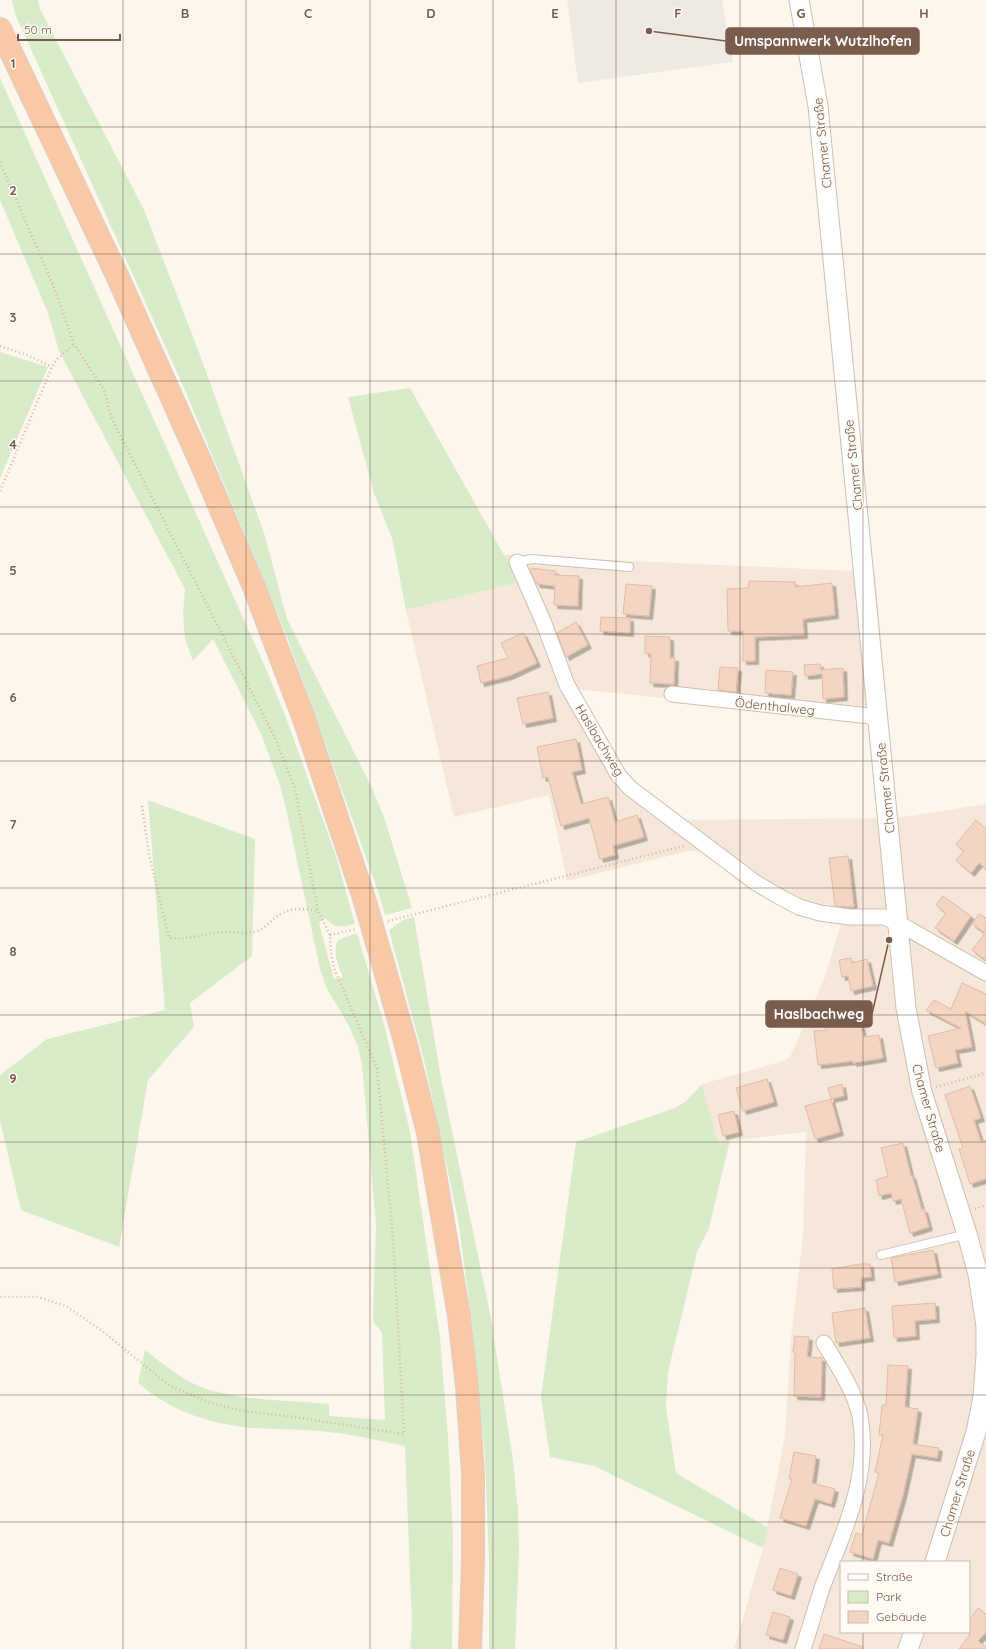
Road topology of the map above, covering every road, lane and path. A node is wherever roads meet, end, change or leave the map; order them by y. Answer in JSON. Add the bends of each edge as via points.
{"nodes":[{"id":1,"x":799,"y":0,"type":"edge"},
{"id":2,"x":0,"y":29,"type":"edge"},
{"id":3,"x":0,"y":162,"type":"edge"},
{"id":4,"x":74,"y":344,"type":"junction"},
{"id":5,"x":0,"y":346,"type":"edge"},
{"id":6,"x":52,"y":367,"type":"junction"},
{"id":7,"x":0,"y":491,"type":"edge"},
{"id":8,"x":517,"y":562,"type":"joint"},
{"id":9,"x":629,"y":568,"type":"dead end"},
{"id":10,"x":672,"y":694,"type":"dead end"},
{"id":11,"x":878,"y":717,"type":"junction"},
{"id":12,"x":142,"y":806,"type":"dead end"},
{"id":13,"x":702,"y":842,"type":"junction"},
{"id":14,"x":318,"y":911,"type":"junction"},
{"id":15,"x":384,"y":922,"type":"dead end"},
{"id":16,"x":898,"y":923,"type":"junction"},
{"id":17,"x":361,"y":928,"type":"dead end"},
{"id":18,"x":330,"y":936,"type":"junction"},
{"id":19,"x":986,"y":973,"type":"edge"},
{"id":20,"x":986,"y":1073,"type":"edge"},
{"id":21,"x":922,"y":1092,"type":"junction"},
{"id":22,"x":967,"y":1234,"type":"junction"},
{"id":23,"x":882,"y":1254,"type":"dead end"},
{"id":24,"x":0,"y":1297,"type":"edge"},
{"id":25,"x":824,"y":1343,"type":"dead end"},
{"id":26,"x":981,"y":1433,"type":"edge"},
{"id":27,"x":935,"y":1561,"type":"edge"},
{"id":28,"x":836,"y":1568,"type":"edge"},
{"id":29,"x":914,"y":1633,"type":"edge"},
{"id":30,"x":470,"y":1649,"type":"edge"},
{"id":31,"x":803,"y":1649,"type":"edge"},
{"id":32,"x":908,"y":1649,"type":"edge"}],
"edges":[{"from":1,"to":11,"type":"street","name":"Chamer Straße","via":[[818,106]]},
{"from":2,"to":30,"type":"highway","bridge":true,"via":[[115,271],[254,587],[304,719],[363,895],[384,967],[428,1132],[459,1316],[467,1387],[472,1473],[474,1560]]},
{"from":3,"to":4,"type":"path","via":[[53,285]]},
{"from":4,"to":6,"type":"path"},
{"from":4,"to":14,"type":"path","via":[[104,390],[111,417],[275,738],[296,789]]},
{"from":5,"to":6,"type":"path"},
{"from":6,"to":7,"type":"path"},
{"from":8,"to":9,"type":"lane","via":[[532,559]]},
{"from":8,"to":13,"type":"street","name":"Haslbachweg","via":[[567,685],[620,776],[630,788]]},
{"from":10,"to":11,"type":"street","name":"Ödenthalweg"},
{"from":11,"to":16,"type":"street","name":"Chamer Straße"},
{"from":12,"to":14,"type":"path","via":[[149,854],[168,938],[183,939],[222,932],[257,931],[276,916],[290,910],[300,908]]},
{"from":13,"to":15,"type":"path"},
{"from":13,"to":16,"type":"street","name":"Haslbachweg","via":[[756,883],[799,907],[850,917],[884,917]]},
{"from":14,"to":18,"type":"path"},
{"from":16,"to":19,"type":"street","name":"Haslbachweg"},
{"from":16,"to":21,"type":"street","name":"Chamer Straße","via":[[906,1008]]},
{"from":17,"to":18,"type":"path"},
{"from":18,"to":24,"type":"path","via":[[336,971],[377,1068],[393,1238],[404,1434],[242,1411],[211,1403],[170,1386],[101,1330],[66,1306],[38,1297]]},
{"from":20,"to":21,"type":"path"},
{"from":21,"to":22,"type":"street","name":"Chamer Straße"},
{"from":22,"to":23,"type":"lane"},
{"from":22,"to":26,"type":"street","name":"Chamer Straße","via":[[978,1274],[986,1326]]},
{"from":25,"to":28,"type":"street","via":[[841,1371],[860,1415],[863,1442],[857,1490]]},
{"from":26,"to":27,"type":"street","name":"Chamer Straße"},
{"from":28,"to":31,"type":"street","via":[[823,1586]]},
{"from":29,"to":32,"type":"street"}]}
